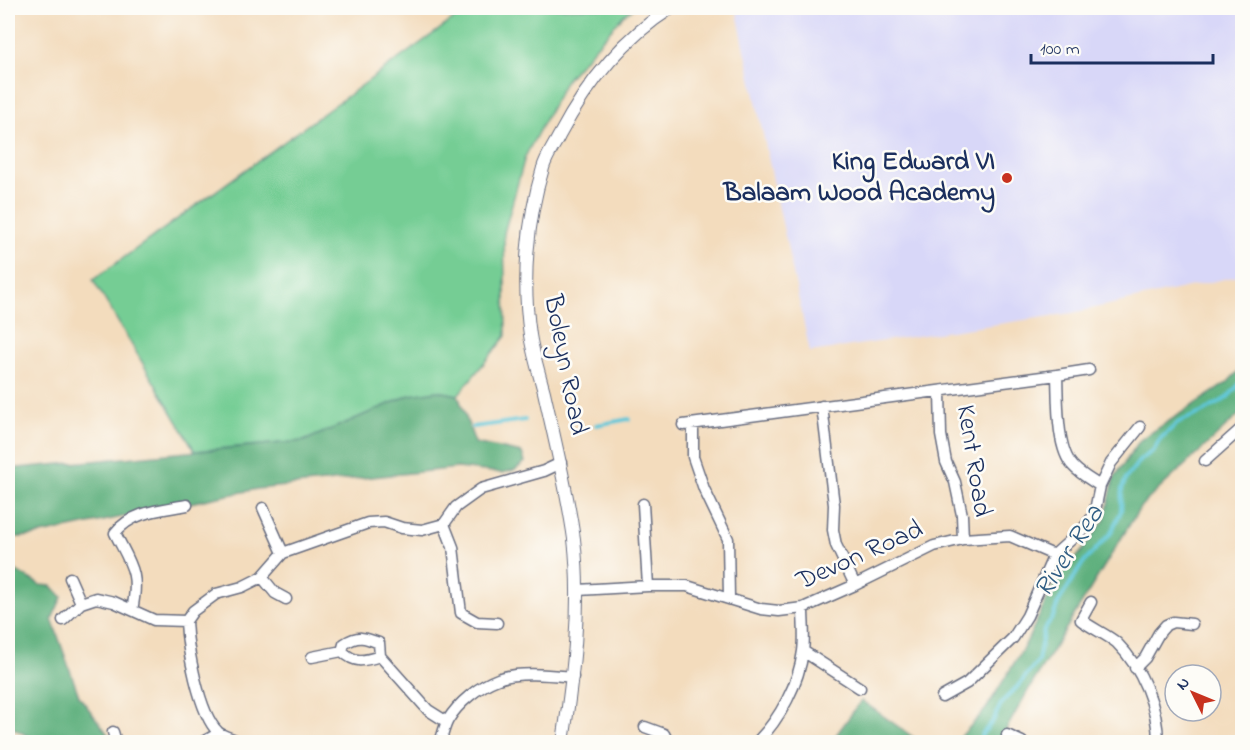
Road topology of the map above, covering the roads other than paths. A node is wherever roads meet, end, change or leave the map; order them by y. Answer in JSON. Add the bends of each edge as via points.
{"nodes":[{"id":1,"x":671,"y":8,"type":"edge"},
{"id":2,"x":1089,"y":370,"type":"dead end"},
{"id":3,"x":1057,"y":375,"type":"junction"},
{"id":4,"x":940,"y":391,"type":"junction"},
{"id":5,"x":822,"y":406,"type":"junction"},
{"id":6,"x":1140,"y":428,"type":"dead end"},
{"id":7,"x":1242,"y":428,"type":"edge"},
{"id":8,"x":1206,"y":461,"type":"dead end"},
{"id":9,"x":561,"y":463,"type":"junction"},
{"id":10,"x":1100,"y":486,"type":"junction"},
{"id":11,"x":643,"y":504,"type":"dead end"},
{"id":12,"x":187,"y":505,"type":"dead end"},
{"id":13,"x":263,"y":508,"type":"dead end"},
{"id":14,"x":444,"y":524,"type":"junction"},
{"id":15,"x":963,"y":539,"type":"junction"},
{"id":16,"x":282,"y":553,"type":"junction"},
{"id":17,"x":1054,"y":555,"type":"junction"},
{"id":18,"x":70,"y":578,"type":"dead end"},
{"id":19,"x":262,"y":578,"type":"junction"},
{"id":20,"x":855,"y":585,"type":"junction"},
{"id":21,"x":648,"y":586,"type":"junction"},
{"id":22,"x":578,"y":590,"type":"junction"},
{"id":23,"x":729,"y":598,"type":"junction"},
{"id":24,"x":286,"y":599,"type":"dead end"},
{"id":25,"x":1091,"y":602,"type":"dead end"},
{"id":26,"x":81,"y":603,"type":"junction"},
{"id":27,"x":803,"y":608,"type":"junction"},
{"id":28,"x":132,"y":610,"type":"junction"},
{"id":29,"x":63,"y":620,"type":"dead end"},
{"id":30,"x":186,"y":621,"type":"junction"},
{"id":31,"x":497,"y":623,"type":"dead end"},
{"id":32,"x":1192,"y":624,"type":"dead end"},
{"id":33,"x":342,"y":651,"type":"junction"},
{"id":34,"x":803,"y":651,"type":"junction"},
{"id":35,"x":380,"y":656,"type":"junction"},
{"id":36,"x":312,"y":657,"type":"dead end"},
{"id":37,"x":1135,"y":668,"type":"junction"},
{"id":38,"x":573,"y":676,"type":"junction"},
{"id":39,"x":860,"y":688,"type":"dead end"},
{"id":40,"x":942,"y":697,"type":"dead end"},
{"id":41,"x":447,"y":722,"type":"junction"},
{"id":42,"x":645,"y":727,"type":"dead end"},
{"id":43,"x":219,"y":733,"type":"junction"},
{"id":44,"x":1007,"y":735,"type":"dead end"},
{"id":45,"x":203,"y":742,"type":"edge"},
{"id":46,"x":239,"y":742,"type":"edge"},
{"id":47,"x":440,"y":742,"type":"edge"},
{"id":48,"x":563,"y":742,"type":"edge"},
{"id":49,"x":668,"y":742,"type":"edge"},
{"id":50,"x":757,"y":742,"type":"edge"},
{"id":51,"x":1022,"y":742,"type":"edge"},
{"id":52,"x":1158,"y":742,"type":"edge"}],
"edges":[{"from":1,"to":9,"type":"street","name":"Boleyn Road","via":[[611,58],[576,104],[543,166],[529,228],[526,288],[530,334]]},
{"from":2,"to":3,"type":"street"},
{"from":3,"to":4,"type":"street","name":"Kent Road"},
{"from":3,"to":10,"type":"street","via":[[1064,454],[1073,467]]},
{"from":4,"to":5,"type":"street","name":"Kent Road"},
{"from":4,"to":15,"type":"street","name":"Kent Road","via":[[941,435],[962,515]]},
{"from":5,"to":20,"type":"street","via":[[834,505],[833,530]]},
{"from":5,"to":23,"type":"street","name":"Kent Road","via":[[688,425],[704,489],[728,539]]},
{"from":6,"to":10,"type":"street","via":[[1111,463]]},
{"from":7,"to":8,"type":"street"},
{"from":9,"to":14,"type":"street","via":[[481,489],[456,507]]},
{"from":9,"to":22,"type":"street","name":"Boleyn Road"},
{"from":10,"to":17,"type":"street","via":[[1094,514]]},
{"from":11,"to":21,"type":"street"},
{"from":12,"to":28,"type":"street","via":[[140,514],[123,523],[115,533],[135,575]]},
{"from":13,"to":16,"type":"street"},
{"from":14,"to":16,"type":"street","via":[[422,530],[384,522],[368,524]]},
{"from":14,"to":31,"type":"street","via":[[453,547],[461,613],[477,622]]},
{"from":15,"to":17,"type":"street","name":"Devon Road","via":[[1010,536]]},
{"from":15,"to":20,"type":"street","name":"Devon Road","via":[[934,546]]},
{"from":16,"to":19,"type":"street"},
{"from":17,"to":40,"type":"street","via":[[1013,638],[967,683]]},
{"from":18,"to":26,"type":"street"},
{"from":19,"to":24,"type":"street"},
{"from":19,"to":30,"type":"street","via":[[216,594]]},
{"from":20,"to":27,"type":"street","name":"Devon Road"},
{"from":21,"to":22,"type":"street","name":"Devon Road"},
{"from":21,"to":23,"type":"street","name":"Devon Road","via":[[687,586]]},
{"from":22,"to":38,"type":"street","name":"Boleyn Road"},
{"from":23,"to":27,"type":"street","name":"Devon Road","via":[[770,610]]},
{"from":25,"to":37,"type":"street","via":[[1081,620],[1116,642]]},
{"from":26,"to":28,"type":"street","via":[[96,598]]},
{"from":26,"to":29,"type":"street"},
{"from":27,"to":34,"type":"street"},
{"from":28,"to":30,"type":"street","via":[[154,620]]},
{"from":30,"to":43,"type":"street","via":[[187,642],[207,718]]},
{"from":32,"to":37,"type":"street","via":[[1166,625]]},
{"from":33,"to":35,"type":"street","via":[[350,658],[364,661]]},
{"from":33,"to":35,"type":"street","via":[[344,644],[362,636],[380,643]]},
{"from":33,"to":36,"type":"street"},
{"from":34,"to":39,"type":"street"},
{"from":34,"to":50,"type":"street","via":[[794,685],[781,712]]},
{"from":35,"to":41,"type":"street","via":[[428,710]]},
{"from":37,"to":52,"type":"street","via":[[1146,686]]},
{"from":38,"to":41,"type":"street","via":[[499,678],[458,706]]},
{"from":38,"to":48,"type":"street","name":"Boleyn Road"},
{"from":41,"to":47,"type":"street"},
{"from":42,"to":49,"type":"street","via":[[663,734]]},
{"from":43,"to":45,"type":"street"},
{"from":43,"to":46,"type":"street"},
{"from":44,"to":51,"type":"street"}]}
